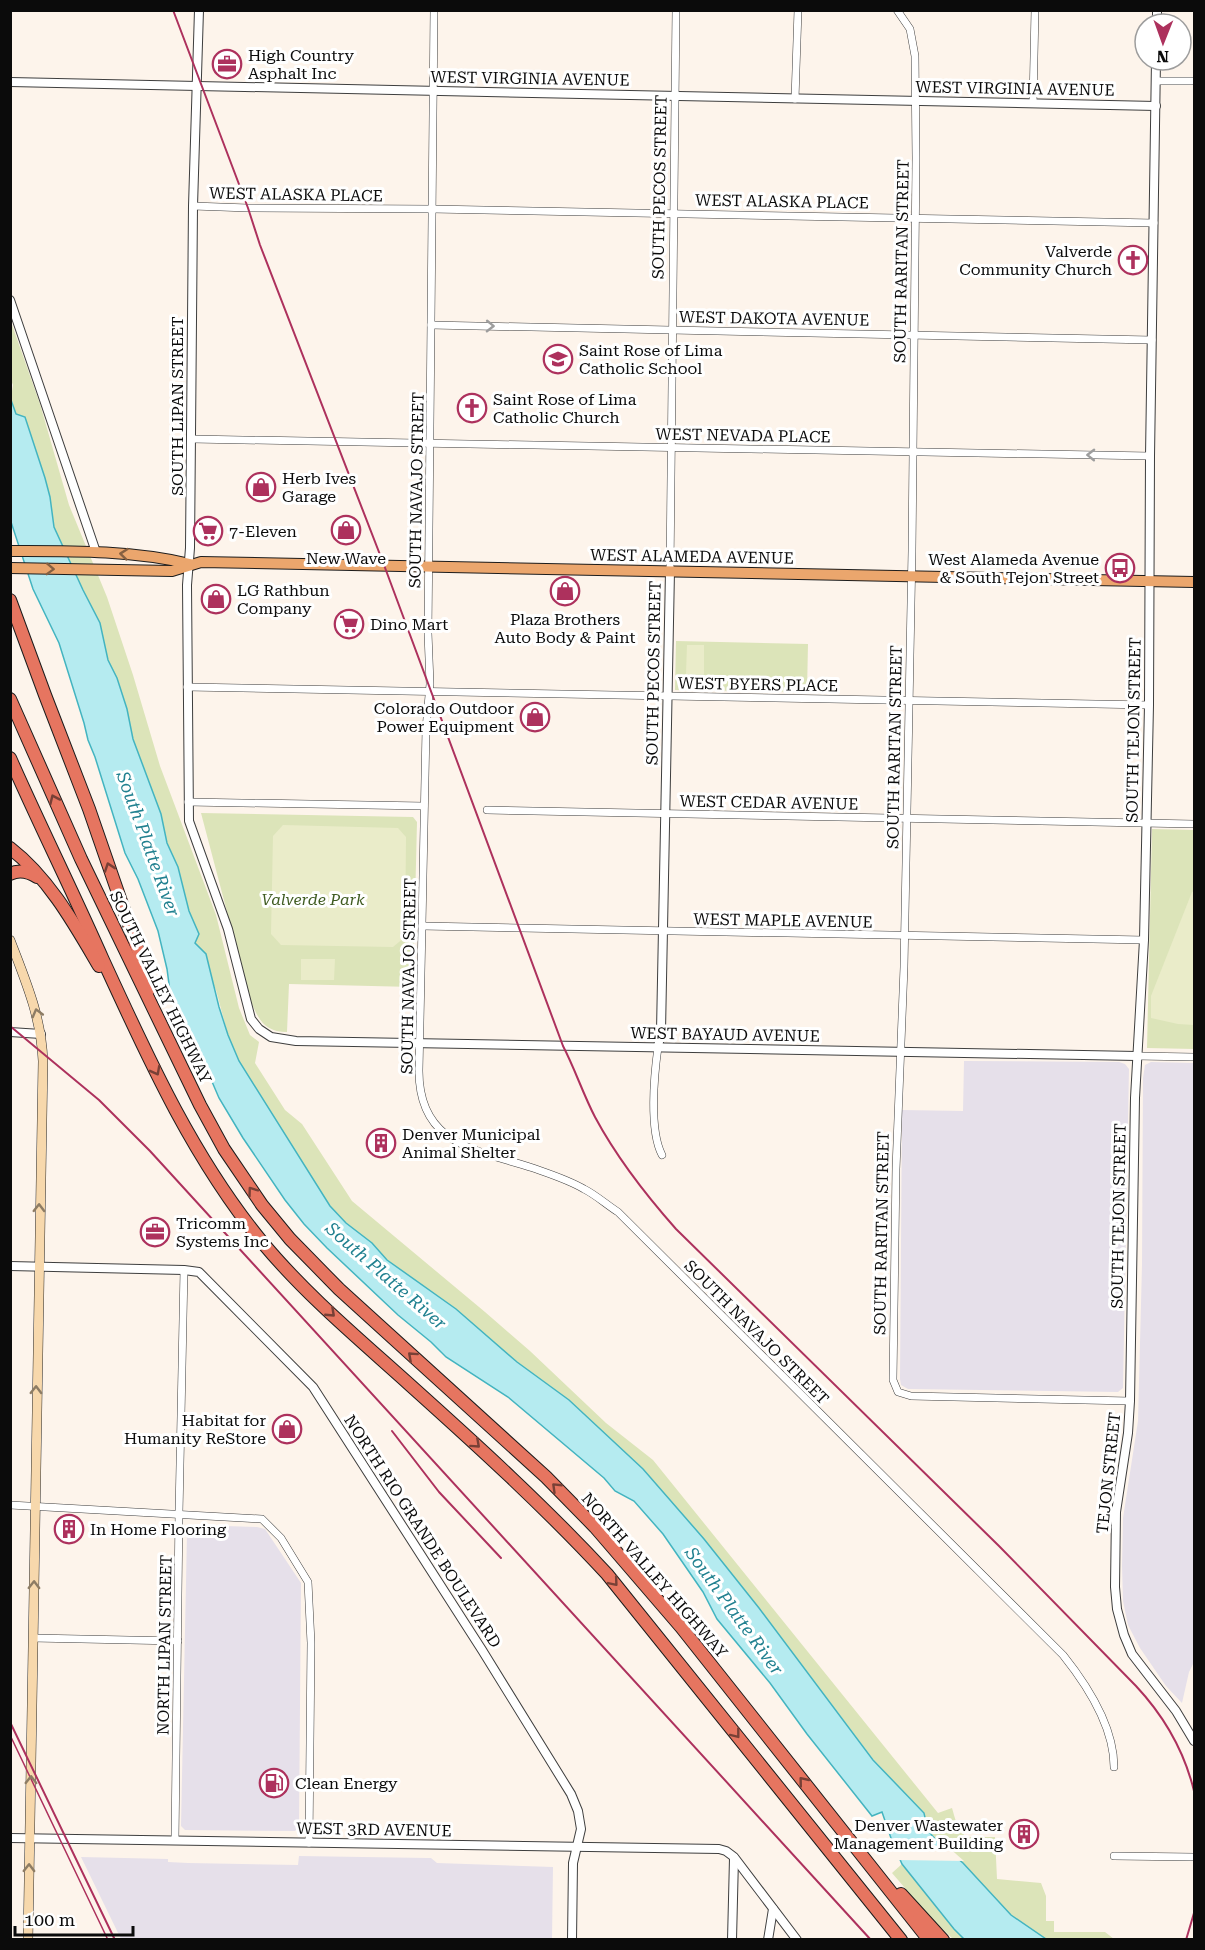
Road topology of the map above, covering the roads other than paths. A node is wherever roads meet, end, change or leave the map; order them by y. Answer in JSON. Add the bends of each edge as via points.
{"nodes":[{"id":1,"x":199,"y":10,"type":"edge"},
{"id":2,"x":434,"y":10,"type":"edge"},
{"id":3,"x":676,"y":10,"type":"edge"},
{"id":4,"x":798,"y":10,"type":"edge"},
{"id":5,"x":897,"y":10,"type":"edge"},
{"id":6,"x":1035,"y":10,"type":"edge"},
{"id":7,"x":1156,"y":72,"type":"edge"},
{"id":8,"x":1156,"y":81,"type":"junction"},
{"id":9,"x":1194,"y":81,"type":"edge"},
{"id":10,"x":10,"y":82,"type":"edge"},
{"id":11,"x":198,"y":86,"type":"junction"},
{"id":12,"x":434,"y":91,"type":"junction"},
{"id":13,"x":676,"y":96,"type":"junction"},
{"id":14,"x":795,"y":99,"type":"junction"},
{"id":15,"x":916,"y":101,"type":"junction"},
{"id":16,"x":1034,"y":103,"type":"junction"},
{"id":17,"x":1156,"y":106,"type":"junction"},
{"id":18,"x":193,"y":206,"type":"junction"},
{"id":19,"x":432,"y":209,"type":"junction"},
{"id":20,"x":674,"y":213,"type":"junction"},
{"id":21,"x":916,"y":217,"type":"junction"},
{"id":22,"x":1154,"y":223,"type":"junction"},
{"id":23,"x":10,"y":300,"type":"edge"},
{"id":24,"x":431,"y":325,"type":"junction"},
{"id":25,"x":673,"y":329,"type":"junction"},
{"id":26,"x":914,"y":334,"type":"junction"},
{"id":27,"x":1152,"y":339,"type":"junction"},
{"id":28,"x":192,"y":439,"type":"junction"},
{"id":29,"x":431,"y":443,"type":"junction"},
{"id":30,"x":672,"y":447,"type":"junction"},
{"id":31,"x":913,"y":452,"type":"junction"},
{"id":32,"x":1150,"y":456,"type":"junction"},
{"id":33,"x":10,"y":550,"type":"edge"},
{"id":34,"x":96,"y":552,"type":"junction"},
{"id":35,"x":190,"y":564,"type":"junction"},
{"id":36,"x":429,"y":566,"type":"junction"},
{"id":37,"x":13,"y":568,"type":"edge"},
{"id":38,"x":670,"y":571,"type":"junction"},
{"id":39,"x":911,"y":576,"type":"junction"},
{"id":40,"x":1149,"y":580,"type":"junction"},
{"id":41,"x":1194,"y":582,"type":"edge"},
{"id":42,"x":10,"y":600,"type":"edge"},
{"id":43,"x":187,"y":687,"type":"junction"},
{"id":44,"x":430,"y":691,"type":"junction"},
{"id":45,"x":10,"y":693,"type":"edge"},
{"id":46,"x":668,"y":696,"type":"junction"},
{"id":47,"x":10,"y":699,"type":"edge"},
{"id":48,"x":908,"y":701,"type":"junction"},
{"id":49,"x":1149,"y":705,"type":"junction"},
{"id":50,"x":33,"y":752,"type":"junction"},
{"id":51,"x":11,"y":760,"type":"edge"},
{"id":52,"x":188,"y":802,"type":"junction"},
{"id":53,"x":424,"y":806,"type":"junction"},
{"id":54,"x":487,"y":810,"type":"dead end"},
{"id":55,"x":666,"y":814,"type":"junction"},
{"id":56,"x":906,"y":819,"type":"junction"},
{"id":57,"x":1146,"y":823,"type":"junction"},
{"id":58,"x":1194,"y":824,"type":"edge"},
{"id":59,"x":10,"y":848,"type":"edge"},
{"id":60,"x":10,"y":874,"type":"edge"},
{"id":61,"x":42,"y":881,"type":"junction"},
{"id":62,"x":422,"y":926,"type":"junction"},
{"id":63,"x":663,"y":932,"type":"junction"},
{"id":64,"x":904,"y":936,"type":"junction"},
{"id":65,"x":10,"y":940,"type":"edge"},
{"id":66,"x":1144,"y":940,"type":"junction"},
{"id":67,"x":130,"y":1019,"type":"junction"},
{"id":68,"x":258,"y":1029,"type":"joint"},
{"id":69,"x":10,"y":1032,"type":"edge"},
{"id":70,"x":41,"y":1034,"type":"junction"},
{"id":71,"x":420,"y":1043,"type":"junction"},
{"id":72,"x":658,"y":1047,"type":"junction"},
{"id":73,"x":899,"y":1052,"type":"junction"},
{"id":74,"x":1137,"y":1056,"type":"junction"},
{"id":75,"x":1194,"y":1057,"type":"edge"},
{"id":76,"x":178,"y":1060,"type":"junction"},
{"id":77,"x":662,"y":1155,"type":"dead end"},
{"id":78,"x":10,"y":1266,"type":"edge"},
{"id":79,"x":38,"y":1266,"type":"junction"},
{"id":80,"x":317,"y":1268,"type":"joint"},
{"id":81,"x":184,"y":1270,"type":"junction"},
{"id":82,"x":1130,"y":1401,"type":"junction"},
{"id":83,"x":10,"y":1505,"type":"edge"},
{"id":84,"x":35,"y":1506,"type":"junction"},
{"id":85,"x":178,"y":1513,"type":"junction"},
{"id":86,"x":33,"y":1638,"type":"junction"},
{"id":87,"x":178,"y":1641,"type":"junction"},
{"id":88,"x":1194,"y":1741,"type":"edge"},
{"id":89,"x":1114,"y":1767,"type":"dead end"},
{"id":90,"x":840,"y":1826,"type":"junction"},
{"id":91,"x":10,"y":1838,"type":"edge"},
{"id":92,"x":30,"y":1838,"type":"junction"},
{"id":93,"x":175,"y":1840,"type":"junction"},
{"id":94,"x":309,"y":1843,"type":"junction"},
{"id":95,"x":578,"y":1847,"type":"junction"},
{"id":96,"x":1114,"y":1856,"type":"dead end"},
{"id":97,"x":734,"y":1857,"type":"junction"},
{"id":98,"x":1194,"y":1857,"type":"edge"},
{"id":99,"x":773,"y":1909,"type":"junction"},
{"id":100,"x":28,"y":1940,"type":"edge"},
{"id":101,"x":572,"y":1940,"type":"edge"},
{"id":102,"x":732,"y":1940,"type":"edge"},
{"id":103,"x":768,"y":1940,"type":"edge"},
{"id":104,"x":797,"y":1940,"type":"edge"},
{"id":105,"x":901,"y":1940,"type":"edge"},
{"id":106,"x":928,"y":1940,"type":"edge"},
{"id":107,"x":943,"y":1940,"type":"edge"}],
"edges":[{"from":1,"to":11,"type":"street","name":"SOUTH LIPAN STREET"},
{"from":2,"to":12,"type":"street","name":"SOUTH NAVAJO STREET"},
{"from":3,"to":13,"type":"street","name":"SOUTH PECOS STREET"},
{"from":4,"to":14,"type":"street"},
{"from":5,"to":15,"type":"street","name":"SOUTH RARITAN STREET","via":[[910,29],[913,43]]},
{"from":6,"to":16,"type":"street"},
{"from":7,"to":8,"type":"street","name":"SOUTH TEJON STREET"},
{"from":8,"to":9,"type":"street"},
{"from":8,"to":17,"type":"street","name":"SOUTH TEJON STREET"},
{"from":10,"to":11,"type":"street","name":"WEST VIRGINIA AVENUE"},
{"from":11,"to":12,"type":"street","name":"WEST VIRGINIA AVENUE"},
{"from":11,"to":18,"type":"street","name":"SOUTH LIPAN STREET"},
{"from":12,"to":13,"type":"street","name":"WEST VIRGINIA AVENUE"},
{"from":12,"to":19,"type":"street","name":"SOUTH NAVAJO STREET"},
{"from":13,"to":14,"type":"street","name":"WEST VIRGINIA AVENUE"},
{"from":13,"to":20,"type":"street","name":"SOUTH PECOS STREET"},
{"from":14,"to":15,"type":"street","name":"WEST VIRGINIA AVENUE"},
{"from":15,"to":16,"type":"street","name":"WEST VIRGINIA AVENUE"},
{"from":15,"to":21,"type":"street","name":"SOUTH RARITAN STREET"},
{"from":16,"to":17,"type":"street","name":"WEST VIRGINIA AVENUE"},
{"from":17,"to":22,"type":"street","name":"SOUTH TEJON STREET"},
{"from":18,"to":19,"type":"street","name":"WEST ALASKA PLACE"},
{"from":18,"to":28,"type":"street","name":"SOUTH LIPAN STREET"},
{"from":19,"to":20,"type":"street","name":"WEST ALASKA PLACE"},
{"from":19,"to":24,"type":"street","name":"SOUTH NAVAJO STREET"},
{"from":20,"to":21,"type":"street","name":"WEST ALASKA PLACE"},
{"from":20,"to":25,"type":"street","name":"SOUTH PECOS STREET"},
{"from":21,"to":22,"type":"street","name":"WEST ALASKA PLACE"},
{"from":21,"to":26,"type":"street","name":"SOUTH RARITAN STREET"},
{"from":22,"to":27,"type":"street","name":"SOUTH TEJON STREET"},
{"from":23,"to":34,"type":"street"},
{"from":24,"to":25,"type":"street","name":"WEST DAKOTA AVENUE","one_way":true},
{"from":24,"to":29,"type":"street","name":"SOUTH NAVAJO STREET"},
{"from":25,"to":26,"type":"street","name":"WEST DAKOTA AVENUE"},
{"from":25,"to":30,"type":"street","name":"SOUTH PECOS STREET"},
{"from":26,"to":27,"type":"street","name":"WEST DAKOTA AVENUE"},
{"from":26,"to":31,"type":"street","name":"SOUTH RARITAN STREET"},
{"from":27,"to":32,"type":"street","name":"SOUTH TEJON STREET"},
{"from":28,"to":29,"type":"street","name":"WEST NEVADA PLACE"},
{"from":28,"to":35,"type":"street","name":"SOUTH LIPAN STREET"},
{"from":29,"to":30,"type":"street","name":"WEST NEVADA PLACE"},
{"from":29,"to":36,"type":"street","name":"SOUTH NAVAJO STREET"},
{"from":30,"to":31,"type":"street","name":"WEST NEVADA PLACE"},
{"from":30,"to":38,"type":"street","name":"SOUTH PECOS STREET"},
{"from":32,"to":31,"type":"street","name":"WEST NEVADA PLACE","one_way":true},
{"from":31,"to":39,"type":"street","name":"SOUTH RARITAN STREET"},
{"from":32,"to":40,"type":"street","name":"SOUTH TEJON STREET"},
{"from":33,"to":34,"type":"main road","name":"WEST ALAMEDA AVENUE"},
{"from":35,"to":34,"type":"main road","name":"WEST ALAMEDA AVENUE","one_way":true},
{"from":35,"to":36,"type":"main road","name":"WEST ALAMEDA AVENUE"},
{"from":37,"to":35,"type":"main road","name":"WEST ALAMEDA AVENUE","one_way":true,"via":[[172,571]]},
{"from":35,"to":43,"type":"street","name":"SOUTH LIPAN STREET"},
{"from":36,"to":38,"type":"main road","name":"WEST ALAMEDA AVENUE"},
{"from":36,"to":44,"type":"street","name":"SOUTH NAVAJO STREET"},
{"from":38,"to":39,"type":"main road","name":"WEST ALAMEDA AVENUE"},
{"from":38,"to":46,"type":"street","name":"SOUTH PECOS STREET"},
{"from":39,"to":40,"type":"main road","name":"WEST ALAMEDA AVENUE"},
{"from":39,"to":48,"type":"street","name":"SOUTH RARITAN STREET"},
{"from":40,"to":41,"type":"main road","name":"WEST ALAMEDA AVENUE"},
{"from":40,"to":49,"type":"street","name":"SOUTH TEJON STREET"},
{"from":76,"to":42,"type":"highway","one_way":true,"via":[[87,802]]},
{"from":43,"to":44,"type":"street","name":"WEST BYERS PLACE"},
{"from":43,"to":52,"type":"street","name":"SOUTH LIPAN STREET"},
{"from":44,"to":46,"type":"street","name":"WEST BYERS PLACE"},
{"from":44,"to":53,"type":"street","name":"SOUTH NAVAJO STREET"},
{"from":45,"to":50,"type":"highway"},
{"from":46,"to":48,"type":"street","name":"WEST BYERS PLACE"},
{"from":46,"to":55,"type":"street","name":"SOUTH PECOS STREET"},
{"from":47,"to":50,"type":"highway","name":"SOUTH VALLEY HIGHWAY"},
{"from":48,"to":49,"type":"street","name":"WEST BYERS PLACE"},
{"from":48,"to":56,"type":"street","name":"SOUTH RARITAN STREET"},
{"from":49,"to":57,"type":"street","name":"SOUTH TEJON STREET"},
{"from":76,"to":50,"type":"highway","name":"SOUTH VALLEY HIGHWAY","one_way":true},
{"from":51,"to":67,"type":"highway"},
{"from":52,"to":53,"type":"street"},
{"from":52,"to":68,"type":"street","name":"SOUTH LIPAN STREET","via":[[189,820],[228,929],[249,1014]]},
{"from":53,"to":62,"type":"street","name":"SOUTH NAVAJO STREET"},
{"from":54,"to":55,"type":"street","name":"WEST CEDAR AVENUE"},
{"from":55,"to":56,"type":"street","name":"WEST CEDAR AVENUE"},
{"from":55,"to":63,"type":"street","name":"SOUTH PECOS STREET"},
{"from":56,"to":57,"type":"street","name":"WEST CEDAR AVENUE"},
{"from":56,"to":64,"type":"street","name":"SOUTH RARITAN STREET"},
{"from":57,"to":58,"type":"street","name":"WEST CEDAR AVENUE"},
{"from":57,"to":66,"type":"street","name":"SOUTH TEJON STREET"},
{"from":59,"to":61,"type":"highway"},
{"from":60,"to":61,"type":"highway","via":[[28,872]]},
{"from":61,"to":67,"type":"highway","via":[[73,923]]},
{"from":62,"to":63,"type":"street","name":"WEST MAPLE AVENUE"},
{"from":62,"to":71,"type":"street","name":"SOUTH NAVAJO STREET"},
{"from":63,"to":64,"type":"street","name":"WEST MAPLE AVENUE"},
{"from":63,"to":72,"type":"street","name":"SOUTH PECOS STREET"},
{"from":64,"to":66,"type":"street","name":"WEST MAPLE AVENUE"},
{"from":64,"to":73,"type":"street","name":"SOUTH RARITAN STREET"},
{"from":70,"to":65,"type":"main road","one_way":true},
{"from":66,"to":74,"type":"street","name":"SOUTH TEJON STREET"},
{"from":67,"to":105,"type":"highway","one_way":true,"via":[[180,1117],[253,1231],[289,1273],[560,1523],[640,1614]]},
{"from":68,"to":71,"type":"street","name":"WEST BAYAUD AVENUE","via":[[283,1040]]},
{"from":69,"to":70,"type":"street"},
{"from":79,"to":70,"type":"main road","one_way":true},
{"from":71,"to":72,"type":"street","name":"WEST BAYAUD AVENUE"},
{"from":71,"to":89,"type":"street","name":"SOUTH NAVAJO STREET","via":[[422,1098],[445,1135],[471,1149],[584,1188],[618,1212],[1063,1655],[1080,1676],[1103,1721],[1114,1754]]},
{"from":72,"to":73,"type":"street","name":"WEST BAYAUD AVENUE"},
{"from":72,"to":77,"type":"street","name":"SOUTH PECOS STREET","via":[[654,1128]]},
{"from":73,"to":74,"type":"street","name":"WEST BAYAUD AVENUE"},
{"from":73,"to":82,"type":"street","name":"SOUTH RARITAN STREET","via":[[892,1375],[898,1392],[918,1397]]},
{"from":74,"to":75,"type":"street","name":"WEST BAYAUD AVENUE"},
{"from":74,"to":82,"type":"street","name":"SOUTH TEJON STREET"},
{"from":80,"to":76,"type":"highway","name":"SOUTH VALLEY HIGHWAY","one_way":true,"via":[[243,1179]]},
{"from":78,"to":79,"type":"street"},
{"from":79,"to":81,"type":"street"},
{"from":84,"to":79,"type":"main road","one_way":true},
{"from":90,"to":80,"type":"highway","name":"NORTH VALLEY HIGHWAY","one_way":true,"via":[[681,1627],[595,1527],[546,1477]]},
{"from":81,"to":85,"type":"street","name":"NORTH LIPAN STREET"},
{"from":81,"to":95,"type":"street","name":"NORTH RIO GRANDE BOULEVARD","via":[[199,1272],[313,1388],[567,1786],[580,1820]]},
{"from":82,"to":88,"type":"street","name":"TEJON STREET","via":[[1116,1512],[1117,1609],[1132,1654]]},
{"from":83,"to":84,"type":"street"},
{"from":84,"to":85,"type":"street"},
{"from":86,"to":84,"type":"main road","one_way":true},
{"from":85,"to":87,"type":"street","name":"NORTH LIPAN STREET"},
{"from":85,"to":94,"type":"street","via":[[262,1519],[281,1538],[308,1582]]},
{"from":86,"to":87,"type":"street"},
{"from":92,"to":86,"type":"main road","one_way":true},
{"from":87,"to":93,"type":"street","name":"NORTH LIPAN STREET"},
{"from":90,"to":106,"type":"highway","name":"NORTH VALLEY HIGHWAY"},
{"from":90,"to":107,"type":"highway"},
{"from":91,"to":92,"type":"street","name":"WEST 3RD AVENUE"},
{"from":92,"to":93,"type":"street","name":"WEST 3RD AVENUE"},
{"from":100,"to":92,"type":"main road","one_way":true},
{"from":93,"to":94,"type":"street","name":"WEST 3RD AVENUE"},
{"from":94,"to":95,"type":"street","name":"WEST 3RD AVENUE"},
{"from":95,"to":97,"type":"street","name":"WEST 3RD AVENUE","via":[[719,1849]]},
{"from":95,"to":101,"type":"street","name":"NORTH RIO GRANDE BOULEVARD","via":[[573,1863]]},
{"from":96,"to":98,"type":"street"},
{"from":97,"to":99,"type":"street"},
{"from":97,"to":102,"type":"street"},
{"from":99,"to":103,"type":"street"},
{"from":99,"to":104,"type":"street"}]}
